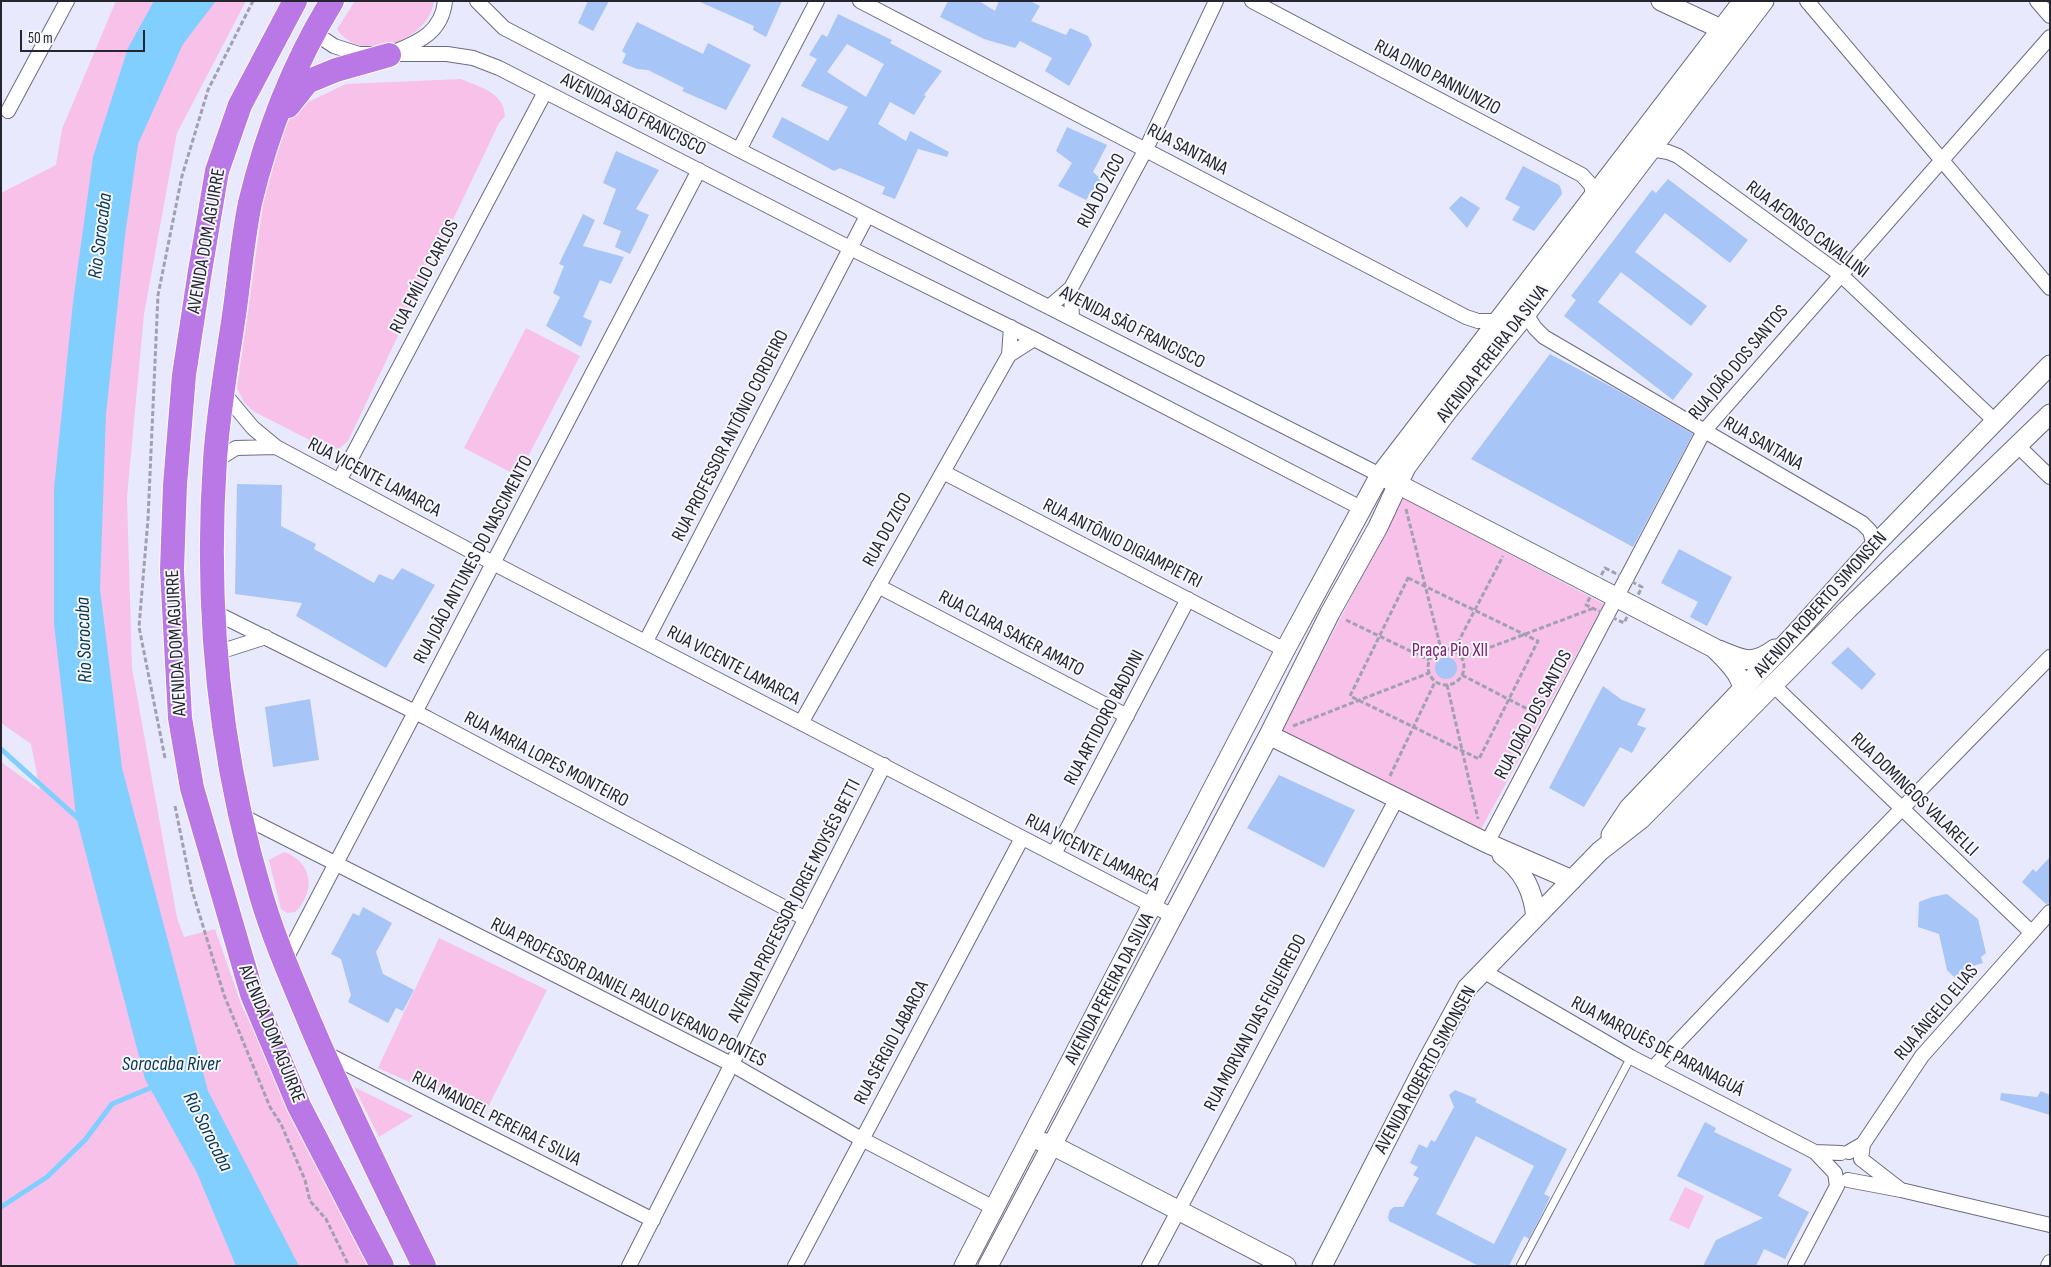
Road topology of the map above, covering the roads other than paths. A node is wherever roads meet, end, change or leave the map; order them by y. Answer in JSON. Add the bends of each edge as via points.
{"nodes":[{"id":1,"x":67,"y":1,"type":"edge"},
{"id":2,"x":295,"y":1,"type":"edge"},
{"id":3,"x":302,"y":1,"type":"edge"},
{"id":4,"x":332,"y":1,"type":"edge"},
{"id":5,"x":445,"y":1,"type":"edge"},
{"id":6,"x":478,"y":1,"type":"edge"},
{"id":7,"x":817,"y":1,"type":"edge"},
{"id":8,"x":860,"y":1,"type":"edge"},
{"id":9,"x":1216,"y":1,"type":"edge"},
{"id":10,"x":1252,"y":1,"type":"edge"},
{"id":11,"x":1662,"y":1,"type":"edge"},
{"id":12,"x":1743,"y":1,"type":"edge"},
{"id":13,"x":1764,"y":1,"type":"edge"},
{"id":14,"x":1807,"y":1,"type":"edge"},
{"id":15,"x":2037,"y":1,"type":"edge"},
{"id":16,"x":2050,"y":16,"type":"edge"},
{"id":17,"x":1746,"y":25,"type":"junction"},
{"id":18,"x":1721,"y":29,"type":"junction"},
{"id":19,"x":313,"y":32,"type":"junction"},
{"id":20,"x":2050,"y":38,"type":"edge"},
{"id":21,"x":389,"y":54,"type":"junction"},
{"id":22,"x":545,"y":92,"type":"junction"},
{"id":23,"x":8,"y":110,"type":"dead end"},
{"id":24,"x":270,"y":129,"type":"junction"},
{"id":25,"x":1146,"y":149,"type":"junction"},
{"id":26,"x":1650,"y":149,"type":"junction"},
{"id":27,"x":739,"y":150,"type":"junction"},
{"id":28,"x":1942,"y":161,"type":"junction"},
{"id":29,"x":699,"y":170,"type":"junction"},
{"id":30,"x":1594,"y":198,"type":"junction"},
{"id":31,"x":868,"y":216,"type":"junction"},
{"id":32,"x":850,"y":248,"type":"junction"},
{"id":33,"x":1840,"y":274,"type":"junction"},
{"id":34,"x":1071,"y":288,"type":"junction"},
{"id":35,"x":2050,"y":288,"type":"edge"},
{"id":36,"x":1049,"y":307,"type":"junction"},
{"id":37,"x":1526,"y":314,"type":"junction"},
{"id":38,"x":1072,"y":319,"type":"junction"},
{"id":39,"x":1500,"y":320,"type":"junction"},
{"id":40,"x":1011,"y":327,"type":"junction"},
{"id":41,"x":1034,"y":339,"type":"junction"},
{"id":42,"x":1009,"y":355,"type":"junction"},
{"id":43,"x":2050,"y":366,"type":"edge"},
{"id":44,"x":223,"y":392,"type":"junction"},
{"id":45,"x":2050,"y":414,"type":"edge"},
{"id":46,"x":1995,"y":421,"type":"junction"},
{"id":47,"x":1704,"y":431,"type":"junction"},
{"id":48,"x":2018,"y":446,"type":"junction"},
{"id":49,"x":276,"y":448,"type":"junction"},
{"id":50,"x":215,"y":461,"type":"junction"},
{"id":51,"x":942,"y":472,"type":"junction"},
{"id":52,"x":1380,"y":475,"type":"junction"},
{"id":53,"x":2050,"y":477,"type":"edge"},
{"id":54,"x":339,"y":481,"type":"junction"},
{"id":55,"x":1399,"y":484,"type":"junction"},
{"id":56,"x":1361,"y":508,"type":"junction"},
{"id":57,"x":1874,"y":546,"type":"junction"},
{"id":58,"x":493,"y":563,"type":"junction"},
{"id":59,"x":878,"y":586,"type":"junction"},
{"id":60,"x":1188,"y":599,"type":"junction"},
{"id":61,"x":1618,"y":599,"type":"junction"},
{"id":62,"x":212,"y":610,"type":"junction"},
{"id":63,"x":1847,"y":610,"type":"junction"},
{"id":64,"x":1794,"y":636,"type":"junction"},
{"id":65,"x":266,"y":637,"type":"junction"},
{"id":66,"x":646,"y":641,"type":"junction"},
{"id":67,"x":1714,"y":648,"type":"junction"},
{"id":68,"x":1285,"y":650,"type":"junction"},
{"id":69,"x":216,"y":653,"type":"junction"},
{"id":70,"x":2050,"y":657,"type":"edge"},
{"id":71,"x":1772,"y":684,"type":"junction"},
{"id":72,"x":1743,"y":689,"type":"junction"},
{"id":73,"x":1254,"y":711,"type":"junction"},
{"id":74,"x":415,"y":713,"type":"junction"},
{"id":75,"x":1127,"y":716,"type":"junction"},
{"id":76,"x":801,"y":723,"type":"junction"},
{"id":77,"x":1269,"y":735,"type":"junction"},
{"id":78,"x":884,"y":766,"type":"junction"},
{"id":79,"x":1390,"y":795,"type":"junction"},
{"id":80,"x":1650,"y":809,"type":"junction"},
{"id":81,"x":1902,"y":810,"type":"junction"},
{"id":82,"x":242,"y":816,"type":"junction"},
{"id":83,"x":1022,"y":838,"type":"junction"},
{"id":84,"x":1487,"y":843,"type":"junction"},
{"id":85,"x":1600,"y":851,"type":"junction"},
{"id":86,"x":1054,"y":854,"type":"junction"},
{"id":87,"x":334,"y":865,"type":"junction"},
{"id":88,"x":1572,"y":880,"type":"junction"},
{"id":89,"x":1153,"y":906,"type":"junction"},
{"id":90,"x":2050,"y":912,"type":"edge"},
{"id":91,"x":1173,"y":916,"type":"junction"},
{"id":92,"x":1536,"y":918,"type":"junction"},
{"id":93,"x":806,"y":919,"type":"junction"},
{"id":94,"x":2031,"y":932,"type":"junction"},
{"id":95,"x":287,"y":968,"type":"junction"},
{"id":96,"x":1483,"y":971,"type":"junction"},
{"id":97,"x":323,"y":1052,"type":"junction"},
{"id":98,"x":1632,"y":1057,"type":"junction"},
{"id":99,"x":733,"y":1065,"type":"junction"},
{"id":100,"x":1654,"y":1067,"type":"junction"},
{"id":101,"x":1031,"y":1139,"type":"junction"},
{"id":102,"x":862,"y":1140,"type":"junction"},
{"id":103,"x":1862,"y":1144,"type":"junction"},
{"id":104,"x":1052,"y":1145,"type":"junction"},
{"id":105,"x":1815,"y":1152,"type":"junction"},
{"id":106,"x":1845,"y":1152,"type":"junction"},
{"id":107,"x":1861,"y":1159,"type":"junction"},
{"id":108,"x":1835,"y":1173,"type":"junction"},
{"id":109,"x":1848,"y":1180,"type":"junction"},
{"id":110,"x":1901,"y":1190,"type":"junction"},
{"id":111,"x":994,"y":1208,"type":"junction"},
{"id":112,"x":1179,"y":1209,"type":"junction"},
{"id":113,"x":653,"y":1220,"type":"junction"},
{"id":114,"x":2050,"y":1225,"type":"edge"},
{"id":115,"x":2050,"y":1262,"type":"edge"},
{"id":116,"x":382,"y":1266,"type":"edge"},
{"id":117,"x":424,"y":1266,"type":"edge"},
{"id":118,"x":629,"y":1266,"type":"edge"},
{"id":119,"x":794,"y":1266,"type":"edge"},
{"id":120,"x":964,"y":1266,"type":"edge"},
{"id":121,"x":988,"y":1266,"type":"edge"},
{"id":122,"x":1149,"y":1266,"type":"edge"},
{"id":123,"x":1286,"y":1266,"type":"edge"},
{"id":124,"x":1322,"y":1266,"type":"edge"},
{"id":125,"x":1520,"y":1266,"type":"edge"},
{"id":126,"x":1795,"y":1266,"type":"edge"},
{"id":127,"x":2048,"y":1266,"type":"edge"}],
"edges":[{"from":1,"to":23,"type":"street"},
{"from":2,"to":116,"type":"highway","name":"AVENIDA DOM AGUIRRE","via":[[240,105],[217,171],[200,271],[184,375],[174,486],[172,570],[180,718],[192,788],[252,994],[299,1106]]},
{"from":3,"to":19,"type":"highway","via":[[303,17]]},
{"from":4,"to":19,"type":"highway","name":"AVENIDA DOM AGUIRRE"},
{"from":5,"to":21,"type":"street","via":[[437,27],[429,35]]},
{"from":6,"to":27,"type":"street","name":"AVENIDA SÃO FRANCISCO","via":[[504,28]]},
{"from":7,"to":27,"type":"street"},
{"from":8,"to":25,"type":"street","name":"RUA SANTANA"},
{"from":9,"to":25,"type":"street","name":"RUA DO ZICO"},
{"from":10,"to":30,"type":"street","name":"RUA DINO PANNUNZIO","via":[[1582,175],[1591,185]]},
{"from":11,"to":18,"type":"main road"},
{"from":12,"to":18,"type":"main road","name":"AVENIDA PEREIRA DA SILVA"},
{"from":13,"to":17,"type":"main road","name":"AVENIDA PEREIRA DA SILVA"},
{"from":14,"to":28,"type":"street"},
{"from":15,"to":16,"type":"street"},
{"from":17,"to":18,"type":"main road"},
{"from":17,"to":26,"type":"main road","name":"AVENIDA PEREIRA DA SILVA"},
{"from":18,"to":30,"type":"main road","name":"AVENIDA PEREIRA DA SILVA"},
{"from":19,"to":21,"type":"street","name":"AVENIDA SÃO FRANCISCO","via":[[334,46],[359,54]]},
{"from":19,"to":24,"type":"highway","name":"AVENIDA DOM AGUIRRE"},
{"from":20,"to":28,"type":"street","name":"RUA JOÃO DOS SANTOS"},
{"from":21,"to":22,"type":"street","name":"AVENIDA SÃO FRANCISCO","via":[[447,54],[473,58]]},
{"from":21,"to":24,"type":"highway","via":[[307,82]]},
{"from":22,"to":29,"type":"street","name":"AVENIDA SÃO FRANCISCO"},
{"from":22,"to":54,"type":"street","name":"RUA EMÍLIO CARLOS"},
{"from":24,"to":44,"type":"highway","name":"AVENIDA DOM AGUIRRE","via":[[250,206]]},
{"from":25,"to":34,"type":"street","name":"RUA DO ZICO"},
{"from":25,"to":39,"type":"street","name":"RUA SANTANA","via":[[1466,317],[1478,321]]},
{"from":26,"to":33,"type":"street","name":"RUA AFONSO CAVALLINI","via":[[1678,156]]},
{"from":26,"to":37,"type":"main road","name":"AVENIDA PEREIRA DA SILVA"},
{"from":27,"to":31,"type":"street","name":"AVENIDA SÃO FRANCISCO"},
{"from":28,"to":33,"type":"street","name":"RUA JOÃO DOS SANTOS"},
{"from":28,"to":35,"type":"street"},
{"from":29,"to":32,"type":"street","name":"AVENIDA SÃO FRANCISCO"},
{"from":29,"to":58,"type":"street","name":"RUA JOÃO ANTUNES DO NASCIMENTO"},
{"from":30,"to":39,"type":"main road","name":"AVENIDA PEREIRA DA SILVA"},
{"from":31,"to":32,"type":"street"},
{"from":31,"to":36,"type":"street","name":"AVENIDA SÃO FRANCISCO"},
{"from":32,"to":40,"type":"street","name":"AVENIDA SÃO FRANCISCO"},
{"from":32,"to":66,"type":"street","name":"RUA PROFESSOR ANTÔNIO CORDEIRO"},
{"from":33,"to":46,"type":"street","name":"RUA AFONSO CAVALLINI"},
{"from":33,"to":47,"type":"street","name":"RUA JOÃO DOS SANTOS"},
{"from":34,"to":36,"type":"street","name":"RUA DO ZICO"},
{"from":34,"to":38,"type":"street"},
{"from":36,"to":38,"type":"street","name":"AVENIDA SÃO FRANCISCO"},
{"from":37,"to":47,"type":"street","name":"RUA SANTANA","via":[[1544,337]]},
{"from":37,"to":55,"type":"main road","name":"AVENIDA PEREIRA DA SILVA","via":[[1415,453]]},
{"from":38,"to":52,"type":"street","name":"AVENIDA SÃO FRANCISCO"},
{"from":39,"to":52,"type":"main road","name":"AVENIDA PEREIRA DA SILVA"},
{"from":40,"to":41,"type":"street","name":"AVENIDA SÃO FRANCISCO"},
{"from":40,"to":42,"type":"street","name":"RUA DO ZICO"},
{"from":41,"to":42,"type":"street","name":"RUA DO ZICO"},
{"from":41,"to":56,"type":"street","name":"AVENIDA SÃO FRANCISCO"},
{"from":42,"to":51,"type":"street","name":"RUA DO ZICO"},
{"from":43,"to":46,"type":"main road","name":"AVENIDA ROBERTO SIMONSEN"},
{"from":44,"to":49,"type":"street","name":"RUA VICENTE LAMARCA"},
{"from":44,"to":50,"type":"highway","name":"AVENIDA DOM AGUIRRE"},
{"from":45,"to":48,"type":"main road","name":"AVENIDA ROBERTO SIMONSEN"},
{"from":46,"to":57,"type":"main road","name":"AVENIDA ROBERTO SIMONSEN"},
{"from":47,"to":57,"type":"street","name":"RUA SANTANA","via":[[1862,523],[1870,531]]},
{"from":47,"to":61,"type":"street","name":"RUA JOÃO DOS SANTOS"},
{"from":48,"to":53,"type":"street"},
{"from":48,"to":63,"type":"main road","name":"AVENIDA ROBERTO SIMONSEN"},
{"from":49,"to":50,"type":"street","name":"RUA VICENTE LAMARCA","via":[[236,448]]},
{"from":49,"to":54,"type":"street","name":"RUA VICENTE LAMARCA"},
{"from":50,"to":62,"type":"highway","name":"AVENIDA DOM AGUIRRE"},
{"from":51,"to":59,"type":"street","name":"RUA DO ZICO"},
{"from":51,"to":60,"type":"street","name":"RUA ANTÔNIO DIGIAMPIETRI"},
{"from":52,"to":55,"type":"main road"},
{"from":52,"to":56,"type":"main road","name":"AVENIDA PEREIRA DA SILVA"},
{"from":54,"to":58,"type":"street","name":"RUA VICENTE LAMARCA"},
{"from":55,"to":61,"type":"main road"},
{"from":55,"to":77,"type":"main road","name":"AVENIDA PEREIRA DA SILVA"},
{"from":56,"to":68,"type":"main road","name":"AVENIDA PEREIRA DA SILVA"},
{"from":57,"to":63,"type":"main road","via":[[1873,570]]},
{"from":57,"to":64,"type":"main road","name":"AVENIDA ROBERTO SIMONSEN"},
{"from":58,"to":66,"type":"street","name":"RUA VICENTE LAMARCA"},
{"from":58,"to":74,"type":"street","name":"RUA JOÃO ANTUNES DO NASCIMENTO"},
{"from":59,"to":75,"type":"street","name":"RUA CLARA SAKER AMATO"},
{"from":59,"to":76,"type":"street","name":"RUA DO ZICO"},
{"from":60,"to":68,"type":"street","name":"RUA ANTÔNIO DIGIAMPIETRI"},
{"from":60,"to":75,"type":"street","name":"RUA ARTIDORO BADDINI"},
{"from":61,"to":67,"type":"main road"},
{"from":61,"to":84,"type":"street","name":"RUA JOÃO DOS SANTOS"},
{"from":62,"to":65,"type":"street","name":"RUA MARIA LOPES MONTEIRO"},
{"from":62,"to":69,"type":"highway","name":"AVENIDA DOM AGUIRRE"},
{"from":63,"to":71,"type":"main road","name":"AVENIDA ROBERTO SIMONSEN"},
{"from":64,"to":67,"type":"main road","via":[[1758,660],[1747,660]]},
{"from":64,"to":71,"type":"main road","via":[[1769,674]]},
{"from":64,"to":72,"type":"main road","name":"AVENIDA ROBERTO SIMONSEN"},
{"from":65,"to":69,"type":"street"},
{"from":65,"to":74,"type":"street","name":"RUA MARIA LOPES MONTEIRO"},
{"from":66,"to":76,"type":"street","name":"RUA VICENTE LAMARCA"},
{"from":67,"to":72,"type":"main road","via":[[1737,673]]},
{"from":68,"to":73,"type":"main road","name":"AVENIDA PEREIRA DA SILVA"},
{"from":69,"to":82,"type":"highway","name":"AVENIDA DOM AGUIRRE","via":[[227,740]]},
{"from":70,"to":81,"type":"street"},
{"from":71,"to":80,"type":"main road","name":"AVENIDA ROBERTO SIMONSEN"},
{"from":71,"to":81,"type":"street","name":"RUA DOMINGOS VALARELLI"},
{"from":72,"to":80,"type":"main road","via":[[1740,705],[1674,774]]},
{"from":72,"to":85,"type":"main road","name":"AVENIDA ROBERTO SIMONSEN","via":[[1629,808]]},
{"from":73,"to":77,"type":"main road"},
{"from":73,"to":89,"type":"main road","name":"AVENIDA PEREIRA DA SILVA"},
{"from":74,"to":87,"type":"street","name":"RUA JOÃO ANTUNES DO NASCIMENTO"},
{"from":74,"to":93,"type":"street","name":"RUA MARIA LOPES MONTEIRO"},
{"from":75,"to":86,"type":"street","name":"RUA ARTIDORO BADDINI"},
{"from":76,"to":78,"type":"street","name":"RUA VICENTE LAMARCA"},
{"from":77,"to":79,"type":"main road"},
{"from":77,"to":91,"type":"main road","name":"AVENIDA PEREIRA DA SILVA"},
{"from":78,"to":83,"type":"street","name":"RUA VICENTE LAMARCA"},
{"from":78,"to":93,"type":"street","name":"AVENIDA PROFESSOR JORGE MOYSÉS BETTI"},
{"from":79,"to":84,"type":"main road"},
{"from":79,"to":112,"type":"street","name":"RUA MORVAN DIAS FIGUEIREDO"},
{"from":80,"to":85,"type":"main road","name":"AVENIDA ROBERTO SIMONSEN"},
{"from":81,"to":94,"type":"street","name":"RUA DOMINGOS VALARELLI"},
{"from":81,"to":100,"type":"street"},
{"from":82,"to":87,"type":"street","name":"RUA PROFESSOR DANIEL PAULO VERANO PONTES"},
{"from":82,"to":95,"type":"highway","name":"AVENIDA DOM AGUIRRE","via":[[261,894]]},
{"from":83,"to":86,"type":"street","name":"RUA VICENTE LAMARCA"},
{"from":83,"to":102,"type":"street","name":"RUA SÉRGIO LABARCA"},
{"from":84,"to":88,"type":"main road"},
{"from":84,"to":92,"type":"main road","via":[[1519,869],[1530,888]]},
{"from":85,"to":88,"type":"main road","name":"AVENIDA ROBERTO SIMONSEN"},
{"from":86,"to":89,"type":"street","name":"RUA VICENTE LAMARCA"},
{"from":87,"to":95,"type":"street","name":"RUA JOÃO ANTUNES DO NASCIMENTO","via":[[289,953]]},
{"from":87,"to":99,"type":"street","name":"RUA PROFESSOR DANIEL PAULO VERANO PONTES"},
{"from":88,"to":92,"type":"main road","name":"AVENIDA ROBERTO SIMONSEN"},
{"from":89,"to":91,"type":"street","name":"RUA VICENTE LAMARCA"},
{"from":89,"to":101,"type":"main road","name":"AVENIDA PEREIRA DA SILVA"},
{"from":90,"to":94,"type":"street","name":"RUA ÂNGELO ELIAS"},
{"from":91,"to":104,"type":"main road","name":"AVENIDA PEREIRA DA SILVA"},
{"from":92,"to":96,"type":"main road","name":"AVENIDA ROBERTO SIMONSEN"},
{"from":93,"to":99,"type":"street","name":"AVENIDA PROFESSOR JORGE MOYSÉS BETTI"},
{"from":94,"to":103,"type":"street","name":"RUA ÂNGELO ELIAS","via":[[1922,1056]]},
{"from":95,"to":97,"type":"highway","name":"AVENIDA DOM AGUIRRE"},
{"from":96,"to":98,"type":"street","name":"RUA MARQUÊS DE PARANAGUÁ"},
{"from":96,"to":124,"type":"main road","name":"AVENIDA ROBERTO SIMONSEN","via":[[1467,988]]},
{"from":97,"to":113,"type":"street","name":"RUA MANOEL PEREIRA E SILVA"},
{"from":97,"to":117,"type":"highway","name":"AVENIDA DOM AGUIRRE","via":[[344,1103]]},
{"from":98,"to":100,"type":"street","name":"RUA MARQUÊS DE PARANAGUÁ"},
{"from":98,"to":125,"type":"lane"},
{"from":99,"to":102,"type":"street","name":"RUA PROFESSOR DANIEL PAULO VERANO PONTES"},
{"from":99,"to":113,"type":"street","name":"AVENIDA PROFESSOR JORGE MOYSÉS BETTI"},
{"from":100,"to":105,"type":"street","name":"RUA MARQUÊS DE PARANAGUÁ"},
{"from":101,"to":104,"type":"main road"},
{"from":101,"to":111,"type":"main road","name":"AVENIDA PEREIRA DA SILVA"},
{"from":102,"to":111,"type":"street","name":"RUA PROFESSOR DANIEL PAULO VERANO PONTES"},
{"from":102,"to":119,"type":"street","name":"RUA SÉRGIO LABARCA"},
{"from":103,"to":106,"type":"street","name":"RUA ÂNGELO ELIAS"},
{"from":103,"to":107,"type":"street"},
{"from":104,"to":112,"type":"main road"},
{"from":104,"to":121,"type":"main road","name":"AVENIDA PEREIRA DA SILVA"},
{"from":105,"to":106,"type":"street","name":"RUA MARQUÊS DE PARANAGUÁ"},
{"from":105,"to":108,"type":"street","name":"RUA MARQUÊS DE PARANAGUÁ"},
{"from":106,"to":107,"type":"street","via":[[1856,1154]]},
{"from":106,"to":108,"type":"street","via":[[1836,1158]]},
{"from":107,"to":109,"type":"street","via":[[1860,1174]]},
{"from":107,"to":110,"type":"street"},
{"from":108,"to":109,"type":"street"},
{"from":108,"to":126,"type":"street","via":[[1836,1191]]},
{"from":109,"to":110,"type":"street"},
{"from":110,"to":114,"type":"street"},
{"from":111,"to":120,"type":"main road","name":"AVENIDA PEREIRA DA SILVA"},
{"from":112,"to":122,"type":"street","name":"RUA MORVAN DIAS FIGUEIREDO"},
{"from":112,"to":123,"type":"main road"},
{"from":113,"to":118,"type":"street","name":"AVENIDA PROFESSOR JORGE MOYSÉS BETTI"},
{"from":115,"to":127,"type":"street"}]}
